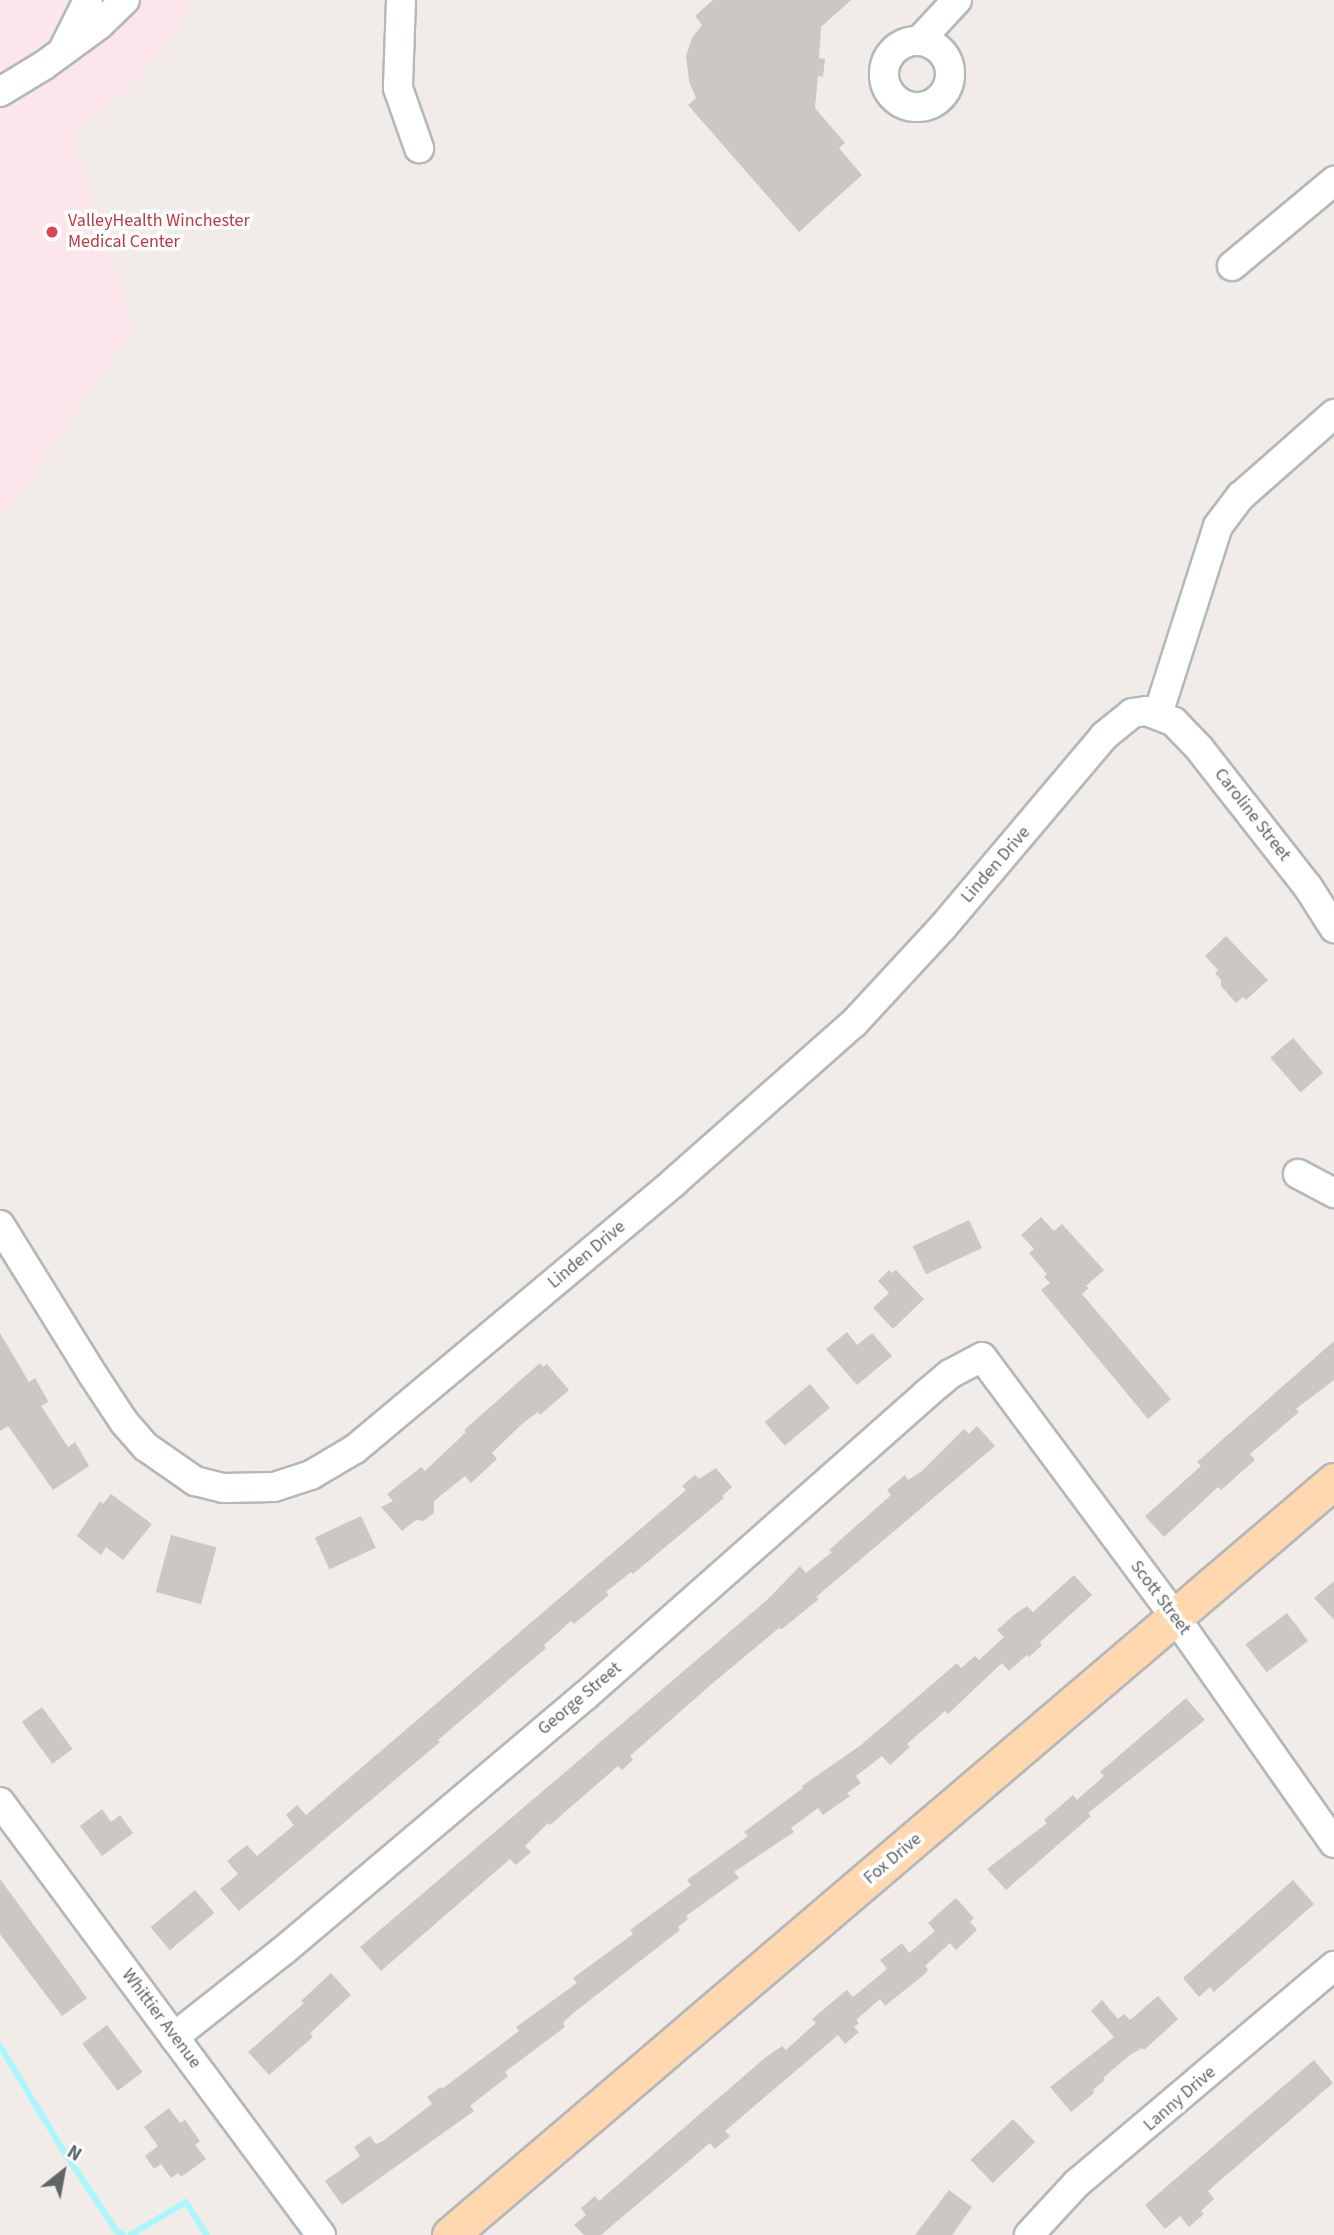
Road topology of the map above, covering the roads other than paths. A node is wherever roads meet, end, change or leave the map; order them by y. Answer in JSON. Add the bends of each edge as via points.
{"nodes":[{"id":1,"x":88,"y":0,"type":"edge"},
{"id":2,"x":125,"y":0,"type":"edge"},
{"id":3,"x":401,"y":0,"type":"edge"},
{"id":4,"x":957,"y":0,"type":"edge"},
{"id":5,"x":919,"y":41,"type":"dead end"},
{"id":6,"x":64,"y":48,"type":"junction"},
{"id":7,"x":0,"y":92,"type":"edge"},
{"id":8,"x":419,"y":148,"type":"dead end"},
{"id":9,"x":1334,"y":181,"type":"edge"},
{"id":10,"x":1232,"y":267,"type":"dead end"},
{"id":11,"x":1334,"y":414,"type":"edge"},
{"id":12,"x":1158,"y":714,"type":"junction"},
{"id":13,"x":1334,"y":928,"type":"edge"},
{"id":14,"x":1298,"y":1174,"type":"dead end"},
{"id":15,"x":1334,"y":1193,"type":"edge"},
{"id":16,"x":0,"y":1225,"type":"edge"},
{"id":17,"x":982,"y":1357,"type":"joint"},
{"id":18,"x":1334,"y":1481,"type":"edge"},
{"id":19,"x":1175,"y":1617,"type":"junction"},
{"id":20,"x":0,"y":1802,"type":"edge"},
{"id":21,"x":1334,"y":1843,"type":"edge"},
{"id":22,"x":1334,"y":1966,"type":"edge"},
{"id":23,"x":174,"y":2037,"type":"junction"},
{"id":24,"x":321,"y":2235,"type":"edge"},
{"id":25,"x":450,"y":2235,"type":"edge"},
{"id":26,"x":1028,"y":2235,"type":"edge"}],
"edges":[{"from":1,"to":6,"type":"street"},
{"from":2,"to":6,"type":"street","via":[[99,25]]},
{"from":3,"to":8,"type":"street","via":[[398,88]]},
{"from":4,"to":5,"type":"street"},
{"from":6,"to":7,"type":"street"},
{"from":9,"to":10,"type":"street"},
{"from":11,"to":12,"type":"street","via":[[1241,496],[1218,526]]},
{"from":12,"to":13,"type":"street","name":"Caroline Street","via":[[1174,722],[1218,770]]},
{"from":12,"to":16,"type":"street","name":"Linden Drive","via":[[1132,713],[1118,721],[942,928],[853,1023],[355,1449],[311,1475],[274,1487],[223,1488],[195,1481],[163,1461],[124,1422]]},
{"from":14,"to":15,"type":"street"},
{"from":17,"to":19,"type":"street","name":"Scott Street"},
{"from":17,"to":23,"type":"street","name":"George Street","via":[[942,1381],[585,1696]]},
{"from":18,"to":19,"type":"main road","name":"Fox Drive"},
{"from":19,"to":21,"type":"street","name":"Scott Street"},
{"from":19,"to":25,"type":"main road","name":"Fox Drive"},
{"from":20,"to":23,"type":"street","name":"Whittier Avenue"},
{"from":22,"to":26,"type":"street","name":"Lanny Drive","via":[[1076,2184]]},
{"from":23,"to":24,"type":"street","name":"Whittier Avenue"}]}
